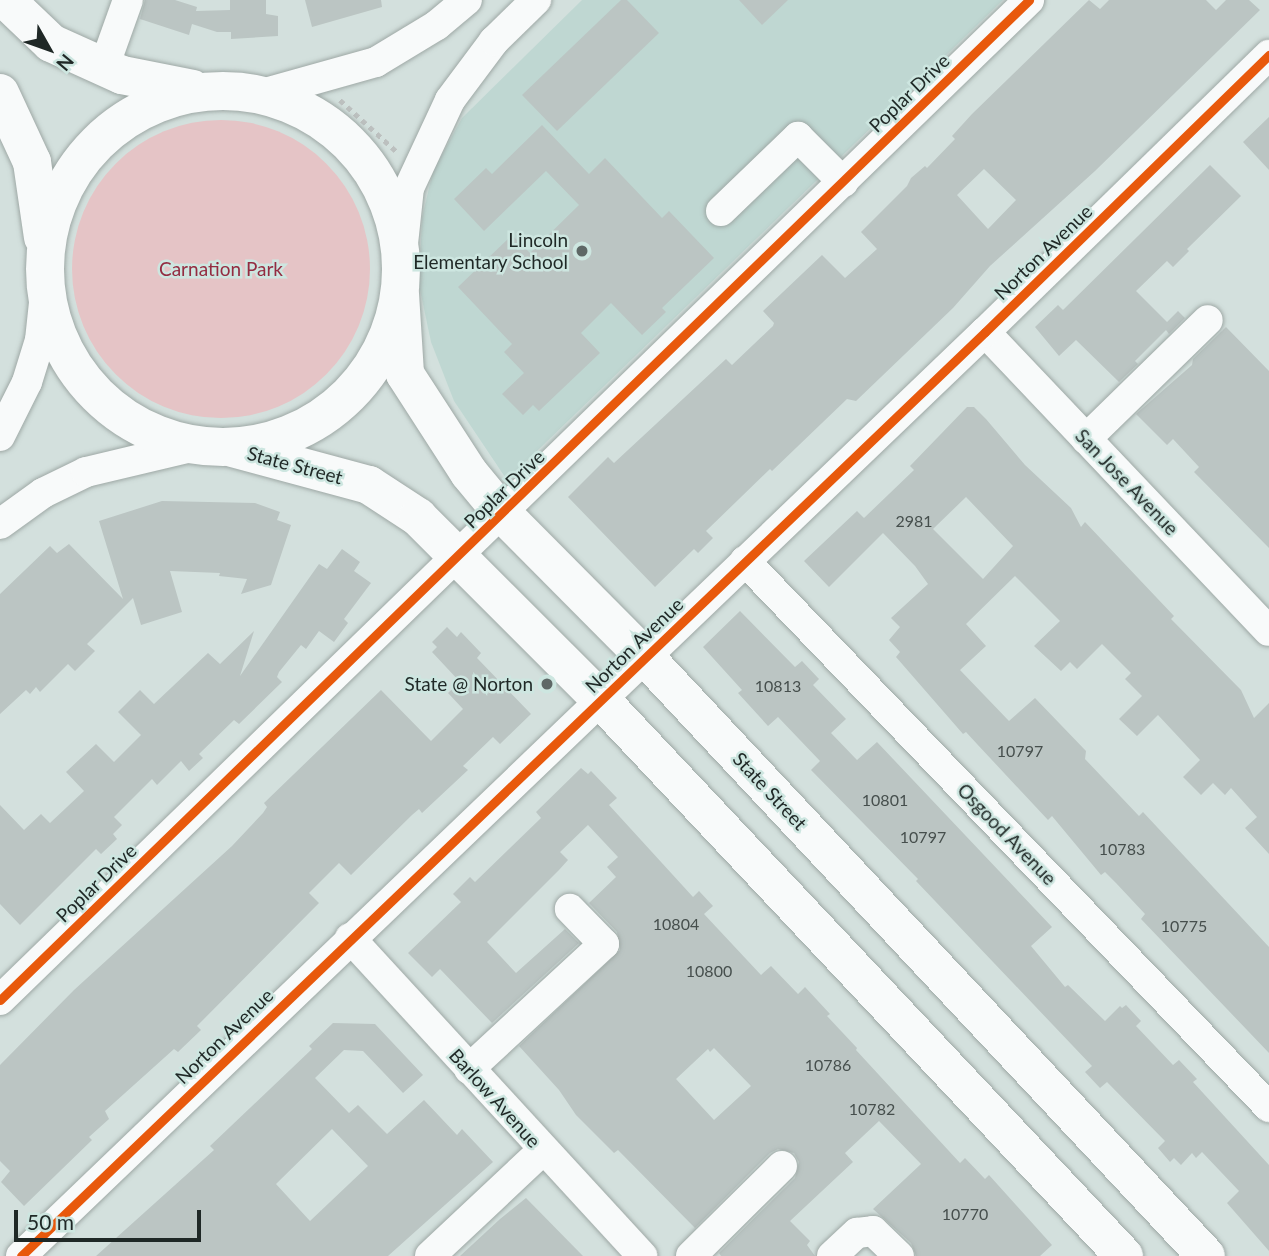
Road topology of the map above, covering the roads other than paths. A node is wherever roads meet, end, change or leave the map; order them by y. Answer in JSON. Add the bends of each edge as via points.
{"nodes":[{"id":1,"x":6,"y":0,"type":"edge"},
{"id":2,"x":128,"y":0,"type":"edge"},
{"id":3,"x":467,"y":0,"type":"edge"},
{"id":4,"x":536,"y":0,"type":"edge"},
{"id":5,"x":1029,"y":0,"type":"edge"},
{"id":6,"x":1269,"y":55,"type":"edge"},
{"id":7,"x":104,"y":67,"type":"junction"},
{"id":8,"x":202,"y":91,"type":"junction"},
{"id":9,"x":0,"y":93,"type":"edge"},
{"id":10,"x":262,"y":94,"type":"junction"},
{"id":11,"x":843,"y":182,"type":"junction"},
{"id":12,"x":721,"y":211,"type":"dead end"},
{"id":13,"x":45,"y":249,"type":"junction"},
{"id":14,"x":402,"y":253,"type":"junction"},
{"id":15,"x":45,"y":293,"type":"junction"},
{"id":16,"x":400,"y":293,"type":"junction"},
{"id":17,"x":1208,"y":320,"type":"dead end"},
{"id":18,"x":985,"y":332,"type":"junction"},
{"id":19,"x":0,"y":436,"type":"edge"},
{"id":20,"x":1086,"y":439,"type":"junction"},
{"id":21,"x":195,"y":446,"type":"junction"},
{"id":22,"x":232,"y":448,"type":"junction"},
{"id":23,"x":503,"y":514,"type":"junction"},
{"id":24,"x":0,"y":524,"type":"edge"},
{"id":25,"x":458,"y":557,"type":"junction"},
{"id":26,"x":745,"y":561,"type":"junction"},
{"id":27,"x":1269,"y":631,"type":"edge"},
{"id":28,"x":646,"y":658,"type":"junction"},
{"id":29,"x":602,"y":701,"type":"junction"},
{"id":30,"x":570,"y":909,"type":"dead end"},
{"id":31,"x":350,"y":938,"type":"junction"},
{"id":32,"x":0,"y":1000,"type":"edge"},
{"id":33,"x":469,"y":1069,"type":"junction"},
{"id":34,"x":1269,"y":1107,"type":"edge"},
{"id":35,"x":543,"y":1150,"type":"junction"},
{"id":36,"x":1104,"y":1150,"type":"junction"},
{"id":37,"x":782,"y":1166,"type":"dead end"},
{"id":38,"x":1061,"y":1189,"type":"junction"},
{"id":39,"x":21,"y":1256,"type":"edge"},
{"id":40,"x":430,"y":1256,"type":"edge"},
{"id":41,"x":642,"y":1256,"type":"edge"},
{"id":42,"x":691,"y":1256,"type":"edge"},
{"id":43,"x":832,"y":1256,"type":"edge"},
{"id":44,"x":899,"y":1256,"type":"edge"},
{"id":45,"x":1124,"y":1256,"type":"edge"},
{"id":46,"x":1206,"y":1256,"type":"edge"}],
"edges":[{"from":1,"to":7,"type":"main road","via":[[51,43]]},
{"from":2,"to":7,"type":"street"},
{"from":3,"to":10,"type":"street","via":[[437,25],[376,62]]},
{"from":4,"to":14,"type":"street","via":[[494,41],[450,100],[410,188]]},
{"from":5,"to":11,"type":"street","name":"Poplar Drive"},
{"from":6,"to":18,"type":"street","name":"Norton Avenue"},
{"from":7,"to":8,"type":"main road"},
{"from":8,"to":10,"type":"main road"},
{"from":8,"to":13,"type":"main road","via":[[156,103],[114,127],[80,161],[57,202]]},
{"from":9,"to":13,"type":"main road","via":[[32,162]]},
{"from":10,"to":14,"type":"main road","via":[[314,115],[358,150],[387,198]]},
{"from":11,"to":12,"type":"street","via":[[799,137]]},
{"from":11,"to":23,"type":"street","name":"Poplar Drive"},
{"from":13,"to":15,"type":"main road"},
{"from":14,"to":16,"type":"main road"},
{"from":15,"to":19,"type":"street","via":[[40,340],[27,382]]},
{"from":15,"to":21,"type":"main road","via":[[62,348],[95,394],[140,428]]},
{"from":16,"to":22,"type":"main road","via":[[387,341],[361,383],[324,416],[280,439]]},
{"from":16,"to":23,"type":"main road","name":"State Street","via":[[405,374],[469,473]]},
{"from":17,"to":20,"type":"street"},
{"from":18,"to":20,"type":"street","name":"San Jose Avenue"},
{"from":18,"to":26,"type":"street","name":"Norton Avenue"},
{"from":20,"to":27,"type":"street","name":"San Jose Avenue"},
{"from":21,"to":22,"type":"main road"},
{"from":21,"to":24,"type":"street","via":[[86,472],[43,493]]},
{"from":22,"to":25,"type":"main road","name":"State Street","via":[[369,485],[418,517]]},
{"from":23,"to":25,"type":"street","name":"Poplar Drive"},
{"from":23,"to":28,"type":"main road","name":"State Street"},
{"from":25,"to":29,"type":"main road","name":"State Street"},
{"from":25,"to":32,"type":"street","name":"Poplar Drive"},
{"from":26,"to":28,"type":"street","name":"Norton Avenue"},
{"from":26,"to":34,"type":"street","name":"Osgood Avenue"},
{"from":28,"to":29,"type":"street","name":"Norton Avenue"},
{"from":28,"to":36,"type":"main road","name":"State Street"},
{"from":29,"to":31,"type":"street","name":"Norton Avenue"},
{"from":29,"to":38,"type":"main road","name":"State Street"},
{"from":30,"to":33,"type":"street","via":[[604,944]]},
{"from":31,"to":33,"type":"street","name":"Barlow Avenue"},
{"from":31,"to":39,"type":"street","name":"Norton Avenue"},
{"from":33,"to":35,"type":"street","name":"Barlow Avenue"},
{"from":35,"to":40,"type":"street"},
{"from":35,"to":41,"type":"street","name":"Barlow Avenue"},
{"from":36,"to":38,"type":"main road"},
{"from":36,"to":46,"type":"main road","name":"State Street"},
{"from":37,"to":42,"type":"street"},
{"from":38,"to":45,"type":"main road","name":"State Street"},
{"from":43,"to":44,"type":"street","via":[[857,1233],[873,1231]]}]}
